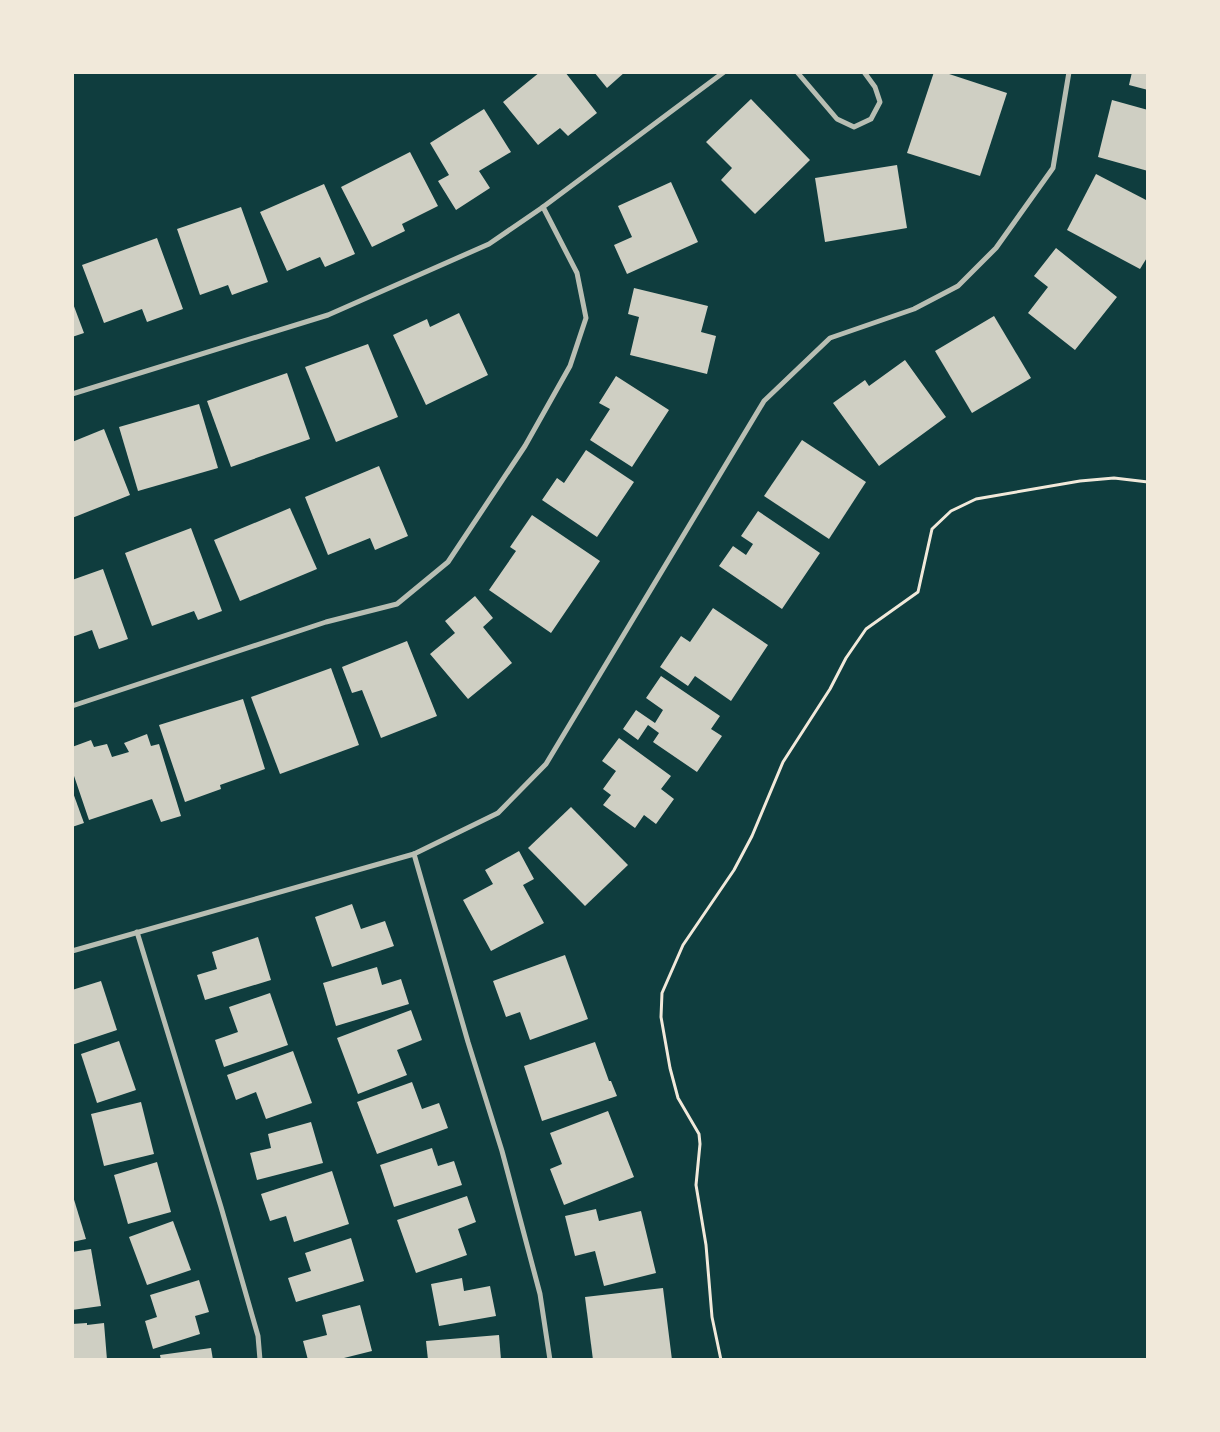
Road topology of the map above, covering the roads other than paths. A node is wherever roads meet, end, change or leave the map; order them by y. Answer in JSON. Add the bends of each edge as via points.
{"nodes":[{"id":1,"x":724,"y":72,"type":"edge"},
{"id":2,"x":797,"y":72,"type":"edge"},
{"id":3,"x":864,"y":72,"type":"edge"},
{"id":4,"x":1069,"y":72,"type":"edge"},
{"id":5,"x":544,"y":207,"type":"junction"},
{"id":6,"x":72,"y":394,"type":"edge"},
{"id":7,"x":72,"y":706,"type":"edge"},
{"id":8,"x":414,"y":854,"type":"junction"},
{"id":9,"x":137,"y":932,"type":"junction"},
{"id":10,"x":72,"y":951,"type":"edge"},
{"id":11,"x":260,"y":1360,"type":"edge"},
{"id":12,"x":550,"y":1360,"type":"edge"}],
"edges":[{"from":1,"to":5,"type":"street"},
{"from":2,"to":3,"type":"street","via":[[837,119],[854,127],[871,120],[880,102],[875,87]]},
{"from":4,"to":8,"type":"street","via":[[1053,168],[996,248],[958,286],[914,309],[830,338],[764,401],[546,764],[498,814]]},
{"from":5,"to":6,"type":"street","via":[[489,244],[328,315]]},
{"from":5,"to":7,"type":"street","via":[[577,273],[586,318],[570,366],[525,446],[448,562],[397,604],[326,622]]},
{"from":8,"to":9,"type":"street"},
{"from":8,"to":12,"type":"street","via":[[502,1151],[540,1294]]},
{"from":9,"to":10,"type":"street"},
{"from":9,"to":11,"type":"street","via":[[221,1207],[258,1336]]}]}
